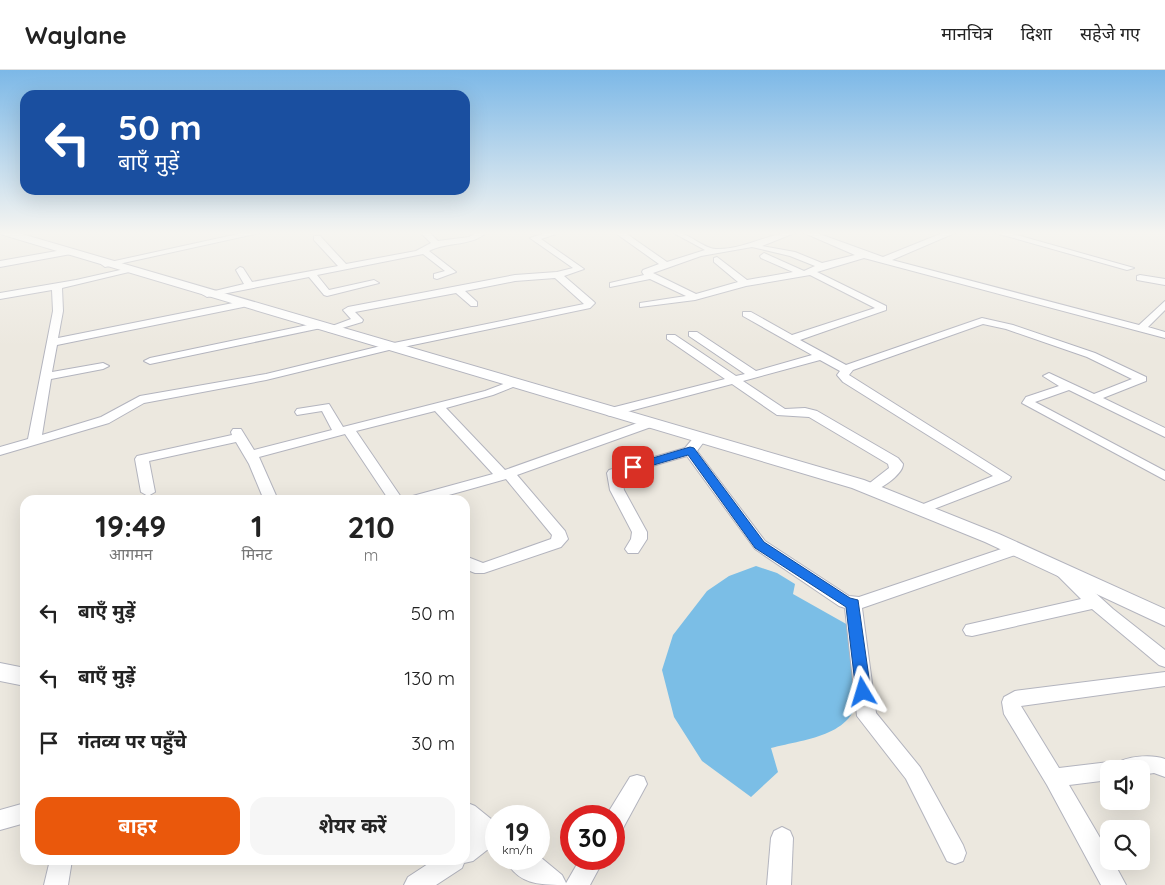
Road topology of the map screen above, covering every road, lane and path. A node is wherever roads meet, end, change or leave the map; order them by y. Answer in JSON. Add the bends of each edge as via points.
{"nodes":[{"id":1,"x":126,"y":270,"type":"joint"},
{"id":2,"x":240,"y":270,"type":"dead end"},
{"id":3,"x":330,"y":270,"type":"edge"},
{"id":4,"x":449,"y":270,"type":"edge"},
{"id":5,"x":576,"y":270,"type":"edge"},
{"id":6,"x":652,"y":270,"type":"edge"},
{"id":7,"x":731,"y":270,"type":"edge"},
{"id":8,"x":801,"y":270,"type":"edge"},
{"id":9,"x":814,"y":270,"type":"edge"},
{"id":10,"x":921,"y":270,"type":"edge"},
{"id":11,"x":751,"y":271,"type":"dead end"},
{"id":12,"x":808,"y":273,"type":"junction"},
{"id":13,"x":311,"y":274,"type":"junction"},
{"id":14,"x":557,"y":275,"type":"junction"},
{"id":15,"x":437,"y":276,"type":"dead end"},
{"id":16,"x":651,"y":276,"type":"junction"},
{"id":17,"x":1140,"y":278,"type":"dead end"},
{"id":18,"x":762,"y":280,"type":"junction"},
{"id":19,"x":1165,"y":282,"type":"edge"},
{"id":20,"x":374,"y":283,"type":"dead end"},
{"id":21,"x":745,"y":283,"type":"junction"},
{"id":22,"x":613,"y":285,"type":"dead end"},
{"id":23,"x":57,"y":286,"type":"junction"},
{"id":24,"x":250,"y":287,"type":"junction"},
{"id":25,"x":458,"y":290,"type":"junction"},
{"id":26,"x":327,"y":293,"type":"junction"},
{"id":27,"x":208,"y":294,"type":"junction"},
{"id":28,"x":0,"y":296,"type":"edge"},
{"id":29,"x":695,"y":297,"type":"junction"},
{"id":30,"x":243,"y":304,"type":"junction"},
{"id":31,"x":474,"y":304,"type":"dead end"},
{"id":32,"x":1165,"y":304,"type":"edge"},
{"id":33,"x":643,"y":305,"type":"dead end"},
{"id":34,"x":348,"y":310,"type":"junction"},
{"id":35,"x":747,"y":314,"type":"dead end"},
{"id":36,"x":323,"y":328,"type":"junction"},
{"id":37,"x":1141,"y":329,"type":"junction"},
{"id":38,"x":693,"y":334,"type":"dead end"},
{"id":39,"x":1165,"y":335,"type":"edge"},
{"id":40,"x":671,"y":337,"type":"dead end"},
{"id":41,"x":792,"y":339,"type":"junction"},
{"id":42,"x":52,"y":343,"type":"junction"},
{"id":43,"x":389,"y":347,"type":"junction"},
{"id":44,"x":820,"y":356,"type":"junction"},
{"id":45,"x":150,"y":362,"type":"dead end"},
{"id":46,"x":102,"y":366,"type":"dead end"},
{"id":47,"x":846,"y":370,"type":"junction"},
{"id":48,"x":755,"y":374,"type":"junction"},
{"id":49,"x":1049,"y":376,"type":"dead end"},
{"id":50,"x":45,"y":377,"type":"junction"},
{"id":51,"x":735,"y":380,"type":"junction"},
{"id":52,"x":514,"y":383,"type":"junction"},
{"id":53,"x":1069,"y":386,"type":"junction"},
{"id":54,"x":1093,"y":398,"type":"junction"},
{"id":55,"x":438,"y":407,"type":"junction"},
{"id":56,"x":301,"y":412,"type":"dead end"},
{"id":57,"x":611,"y":412,"type":"junction"},
{"id":58,"x":647,"y":424,"type":"junction"},
{"id":59,"x":345,"y":431,"type":"junction"},
{"id":60,"x":1165,"y":433,"type":"edge"},
{"id":61,"x":34,"y":441,"type":"junction"},
{"id":62,"x":695,"y":445,"type":"junction"},
{"id":63,"x":0,"y":451,"type":"edge"},
{"id":64,"x":250,"y":455,"type":"junction"},
{"id":65,"x":505,"y":474,"type":"junction"},
{"id":66,"x":1165,"y":476,"type":"edge"},
{"id":67,"x":869,"y":489,"type":"junction"},
{"id":68,"x":148,"y":492,"type":"dead end"},
{"id":69,"x":269,"y":495,"type":"edge"},
{"id":70,"x":392,"y":495,"type":"edge"},
{"id":71,"x":435,"y":495,"type":"edge"},
{"id":72,"x":921,"y":510,"type":"junction"},
{"id":73,"x":633,"y":549,"type":"dead end"},
{"id":74,"x":1016,"y":549,"type":"junction"},
{"id":75,"x":470,"y":565,"type":"edge"},
{"id":76,"x":1060,"y":570,"type":"junction"},
{"id":77,"x":1094,"y":602,"type":"junction"},
{"id":78,"x":853,"y":604,"type":"junction"},
{"id":79,"x":1165,"y":618,"type":"edge"},
{"id":80,"x":972,"y":630,"type":"dead end"},
{"id":81,"x":1165,"y":660,"type":"edge"},
{"id":82,"x":0,"y":672,"type":"edge"},
{"id":83,"x":20,"y":676,"type":"edge"},
{"id":84,"x":1165,"y":679,"type":"edge"},
{"id":85,"x":1150,"y":765,"type":"edge"},
{"id":86,"x":1165,"y":768,"type":"edge"},
{"id":87,"x":1100,"y":772,"type":"edge"},
{"id":88,"x":1054,"y":778,"type":"junction"},
{"id":89,"x":637,"y":784,"type":"dead end"},
{"id":90,"x":625,"y":805,"type":"edge"},
{"id":91,"x":20,"y":814,"type":"edge"},
{"id":92,"x":470,"y":819,"type":"edge"},
{"id":93,"x":0,"y":820,"type":"edge"},
{"id":94,"x":485,"y":831,"type":"edge"},
{"id":95,"x":782,"y":838,"type":"dead end"},
{"id":96,"x":485,"y":842,"type":"edge"},
{"id":97,"x":470,"y":850,"type":"edge"},
{"id":98,"x":955,"y":853,"type":"dead end"},
{"id":99,"x":60,"y":865,"type":"edge"},
{"id":100,"x":446,"y":865,"type":"edge"},
{"id":101,"x":533,"y":870,"type":"edge"},
{"id":102,"x":586,"y":870,"type":"edge"},
{"id":103,"x":56,"y":885,"type":"edge"},
{"id":104,"x":416,"y":885,"type":"edge"},
{"id":105,"x":552,"y":885,"type":"edge"},
{"id":106,"x":577,"y":885,"type":"edge"},
{"id":107,"x":779,"y":885,"type":"edge"},
{"id":108,"x":1114,"y":885,"type":"edge"}],
"edges":[{"from":1,"to":23,"type":"street"},
{"from":1,"to":27,"type":"street"},
{"from":2,"to":24,"type":"street"},
{"from":3,"to":13,"type":"street"},
{"from":4,"to":15,"type":"street","via":[[452,272]]},
{"from":5,"to":14,"type":"street"},
{"from":6,"to":16,"type":"street","via":[[646,272]]},
{"from":7,"to":21,"type":"street"},
{"from":8,"to":12,"type":"street"},
{"from":9,"to":12,"type":"street"},
{"from":10,"to":37,"type":"street"},
{"from":11,"to":18,"type":"street"},
{"from":12,"to":18,"type":"street"},
{"from":12,"to":41,"type":"street","via":[[882,308]]},
{"from":13,"to":24,"type":"street"},
{"from":13,"to":26,"type":"street"},
{"from":14,"to":25,"type":"street","via":[[515,278]]},
{"from":14,"to":43,"type":"street","via":[[590,304]]},
{"from":16,"to":22,"type":"street"},
{"from":16,"to":29,"type":"street"},
{"from":17,"to":19,"type":"street"},
{"from":18,"to":21,"type":"street"},
{"from":20,"to":26,"type":"street"},
{"from":21,"to":29,"type":"street"},
{"from":23,"to":28,"type":"street"},
{"from":23,"to":42,"type":"street","via":[[58,311]]},
{"from":24,"to":27,"type":"street"},
{"from":25,"to":31,"type":"street"},
{"from":25,"to":34,"type":"street"},
{"from":26,"to":34,"type":"street"},
{"from":27,"to":30,"type":"street"},
{"from":29,"to":33,"type":"street"},
{"from":30,"to":36,"type":"street"},
{"from":30,"to":42,"type":"street"},
{"from":32,"to":37,"type":"street"},
{"from":34,"to":36,"type":"street","via":[[358,320]]},
{"from":35,"to":41,"type":"street"},
{"from":36,"to":43,"type":"street"},
{"from":36,"to":45,"type":"street"},
{"from":37,"to":39,"type":"street"},
{"from":38,"to":48,"type":"street"},
{"from":40,"to":51,"type":"street"},
{"from":41,"to":44,"type":"street"},
{"from":42,"to":50,"type":"street"},
{"from":43,"to":52,"type":"street"},
{"from":43,"to":61,"type":"street","via":[[266,377],[140,400],[114,417]]},
{"from":44,"to":47,"type":"street"},
{"from":44,"to":48,"type":"street"},
{"from":46,"to":50,"type":"street"},
{"from":47,"to":54,"type":"street","via":[[982,321],[1091,355],[1142,379]]},
{"from":47,"to":72,"type":"street","via":[[843,375],[847,380],[1004,477]]},
{"from":48,"to":51,"type":"street"},
{"from":49,"to":53,"type":"street"},
{"from":50,"to":61,"type":"street"},
{"from":51,"to":57,"type":"street"},
{"from":51,"to":67,"type":"street","via":[[781,412],[813,414],[893,461],[896,469]]},
{"from":52,"to":55,"type":"street"},
{"from":52,"to":57,"type":"street"},
{"from":53,"to":54,"type":"street"},
{"from":53,"to":66,"type":"street","via":[[1028,403]]},
{"from":54,"to":60,"type":"street"},
{"from":55,"to":59,"type":"street"},
{"from":55,"to":65,"type":"street"},
{"from":56,"to":59,"type":"street","via":[[326,407]]},
{"from":57,"to":58,"type":"street"},
{"from":58,"to":62,"type":"street"},
{"from":58,"to":65,"type":"street"},
{"from":59,"to":64,"type":"street"},
{"from":59,"to":70,"type":"street"},
{"from":61,"to":63,"type":"street"},
{"from":62,"to":67,"type":"street"},
{"from":62,"to":73,"type":"street","via":[[614,473],[614,484],[639,530],[639,540]]},
{"from":62,"to":78,"type":"street","via":[[760,545]]},
{"from":64,"to":68,"type":"street","via":[[238,435],[142,459]]},
{"from":64,"to":69,"type":"street"},
{"from":65,"to":71,"type":"street"},
{"from":65,"to":75,"type":"street","via":[[532,499],[560,534],[560,539],[484,568]]},
{"from":67,"to":72,"type":"street"},
{"from":72,"to":74,"type":"street"},
{"from":74,"to":76,"type":"street"},
{"from":74,"to":78,"type":"street"},
{"from":76,"to":77,"type":"street"},
{"from":76,"to":79,"type":"street"},
{"from":77,"to":80,"type":"street"},
{"from":77,"to":81,"type":"street"},
{"from":78,"to":98,"type":"street","via":[[867,716],[913,773]]},
{"from":82,"to":83,"type":"street"},
{"from":84,"to":88,"type":"street","via":[[1011,702],[1010,708]]},
{"from":85,"to":86,"type":"street"},
{"from":87,"to":88,"type":"street"},
{"from":88,"to":108,"type":"street"},
{"from":89,"to":90,"type":"street"},
{"from":91,"to":93,"type":"street"},
{"from":92,"to":94,"type":"street"},
{"from":95,"to":107,"type":"street"},
{"from":96,"to":97,"type":"street"},
{"from":99,"to":103,"type":"street"},
{"from":100,"to":104,"type":"street"},
{"from":101,"to":105,"type":"street"},
{"from":102,"to":106,"type":"street"}]}
